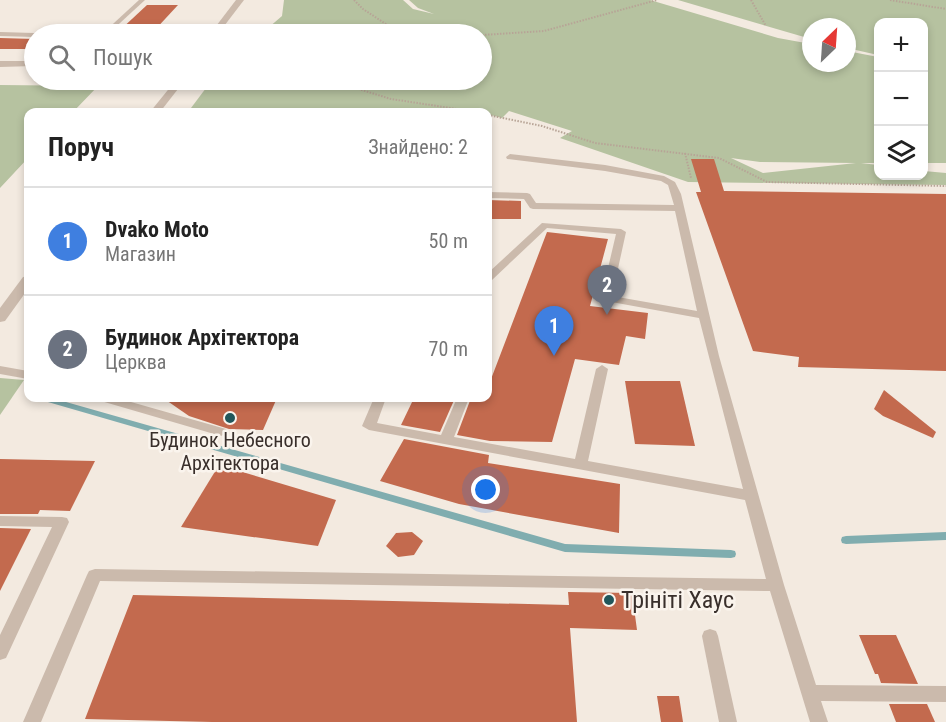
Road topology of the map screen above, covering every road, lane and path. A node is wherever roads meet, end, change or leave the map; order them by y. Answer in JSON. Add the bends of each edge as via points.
{"nodes":[{"id":1,"x":142,"y":0,"type":"edge"},
{"id":2,"x":240,"y":0,"type":"edge"},
{"id":3,"x":354,"y":0,"type":"edge"},
{"id":4,"x":657,"y":0,"type":"edge"},
{"id":5,"x":751,"y":0,"type":"edge"},
{"id":6,"x":890,"y":0,"type":"edge"},
{"id":7,"x":946,"y":9,"type":"edge"},
{"id":8,"x":116,"y":24,"type":"edge"},
{"id":9,"x":222,"y":24,"type":"edge"},
{"id":10,"x":386,"y":24,"type":"edge"},
{"id":11,"x":766,"y":26,"type":"dead end"},
{"id":12,"x":0,"y":34,"type":"edge"},
{"id":13,"x":492,"y":34,"type":"edge"},
{"id":14,"x":24,"y":35,"type":"edge"},
{"id":15,"x":0,"y":64,"type":"edge"},
{"id":16,"x":24,"y":64,"type":"edge"},
{"id":17,"x":172,"y":90,"type":"edge"},
{"id":18,"x":362,"y":90,"type":"edge"},
{"id":19,"x":158,"y":108,"type":"edge"},
{"id":20,"x":451,"y":108,"type":"edge"},
{"id":21,"x":492,"y":116,"type":"edge"},
{"id":22,"x":510,"y":157,"type":"dead end"},
{"id":23,"x":946,"y":186,"type":"edge"},
{"id":24,"x":492,"y":195,"type":"edge"},
{"id":25,"x":680,"y":208,"type":"junction"},
{"id":26,"x":492,"y":274,"type":"edge"},
{"id":27,"x":24,"y":285,"type":"edge"},
{"id":28,"x":703,"y":315,"type":"junction"},
{"id":29,"x":0,"y":318,"type":"edge"},
{"id":30,"x":602,"y":369,"type":"dead end"},
{"id":31,"x":0,"y":370,"type":"edge"},
{"id":32,"x":24,"y":374,"type":"edge"},
{"id":33,"x":119,"y":402,"type":"edge"},
{"id":34,"x":378,"y":402,"type":"edge"},
{"id":35,"x":461,"y":402,"type":"edge"},
{"id":36,"x":221,"y":432,"type":"dead end"},
{"id":37,"x":446,"y":441,"type":"junction"},
{"id":38,"x":580,"y":465,"type":"junction"},
{"id":39,"x":752,"y":496,"type":"junction"},
{"id":40,"x":0,"y":521,"type":"edge"},
{"id":41,"x":776,"y":585,"type":"junction"},
{"id":42,"x":710,"y":636,"type":"dead end"},
{"id":43,"x":0,"y":653,"type":"edge"},
{"id":44,"x":810,"y":693,"type":"junction"},
{"id":45,"x":946,"y":694,"type":"edge"},
{"id":46,"x":32,"y":722,"type":"edge"},
{"id":47,"x":728,"y":722,"type":"edge"},
{"id":48,"x":819,"y":722,"type":"edge"}],
"edges":[{"from":1,"to":8,"type":"lane"},
{"from":2,"to":9,"type":"street"},
{"from":3,"to":10,"type":"path"},
{"from":4,"to":13,"type":"path","via":[[544,31]]},
{"from":5,"to":11,"type":"path"},
{"from":6,"to":7,"type":"path"},
{"from":12,"to":14,"type":"lane"},
{"from":15,"to":16,"type":"street"},
{"from":17,"to":19,"type":"street"},
{"from":18,"to":20,"type":"path","via":[[391,99]]},
{"from":21,"to":23,"type":"path","via":[[595,143],[719,158],[767,182]]},
{"from":22,"to":25,"type":"lane","via":[[664,179],[672,184]]},
{"from":24,"to":25,"type":"lane","via":[[527,196],[533,206]]},
{"from":25,"to":28,"type":"lane"},
{"from":26,"to":28,"type":"lane","via":[[545,225],[621,232],[606,298]]},
{"from":27,"to":29,"type":"street"},
{"from":28,"to":39,"type":"lane"},
{"from":30,"to":38,"type":"lane"},
{"from":31,"to":32,"type":"lane"},
{"from":33,"to":36,"type":"lane"},
{"from":34,"to":37,"type":"lane","via":[[369,426]]},
{"from":35,"to":37,"type":"lane"},
{"from":37,"to":38,"type":"lane"},
{"from":38,"to":39,"type":"lane"},
{"from":39,"to":41,"type":"lane"},
{"from":40,"to":43,"type":"lane","via":[[62,522]]},
{"from":41,"to":44,"type":"lane"},
{"from":41,"to":46,"type":"lane","via":[[95,575]]},
{"from":42,"to":47,"type":"lane"},
{"from":44,"to":45,"type":"lane"},
{"from":44,"to":48,"type":"lane"}]}
